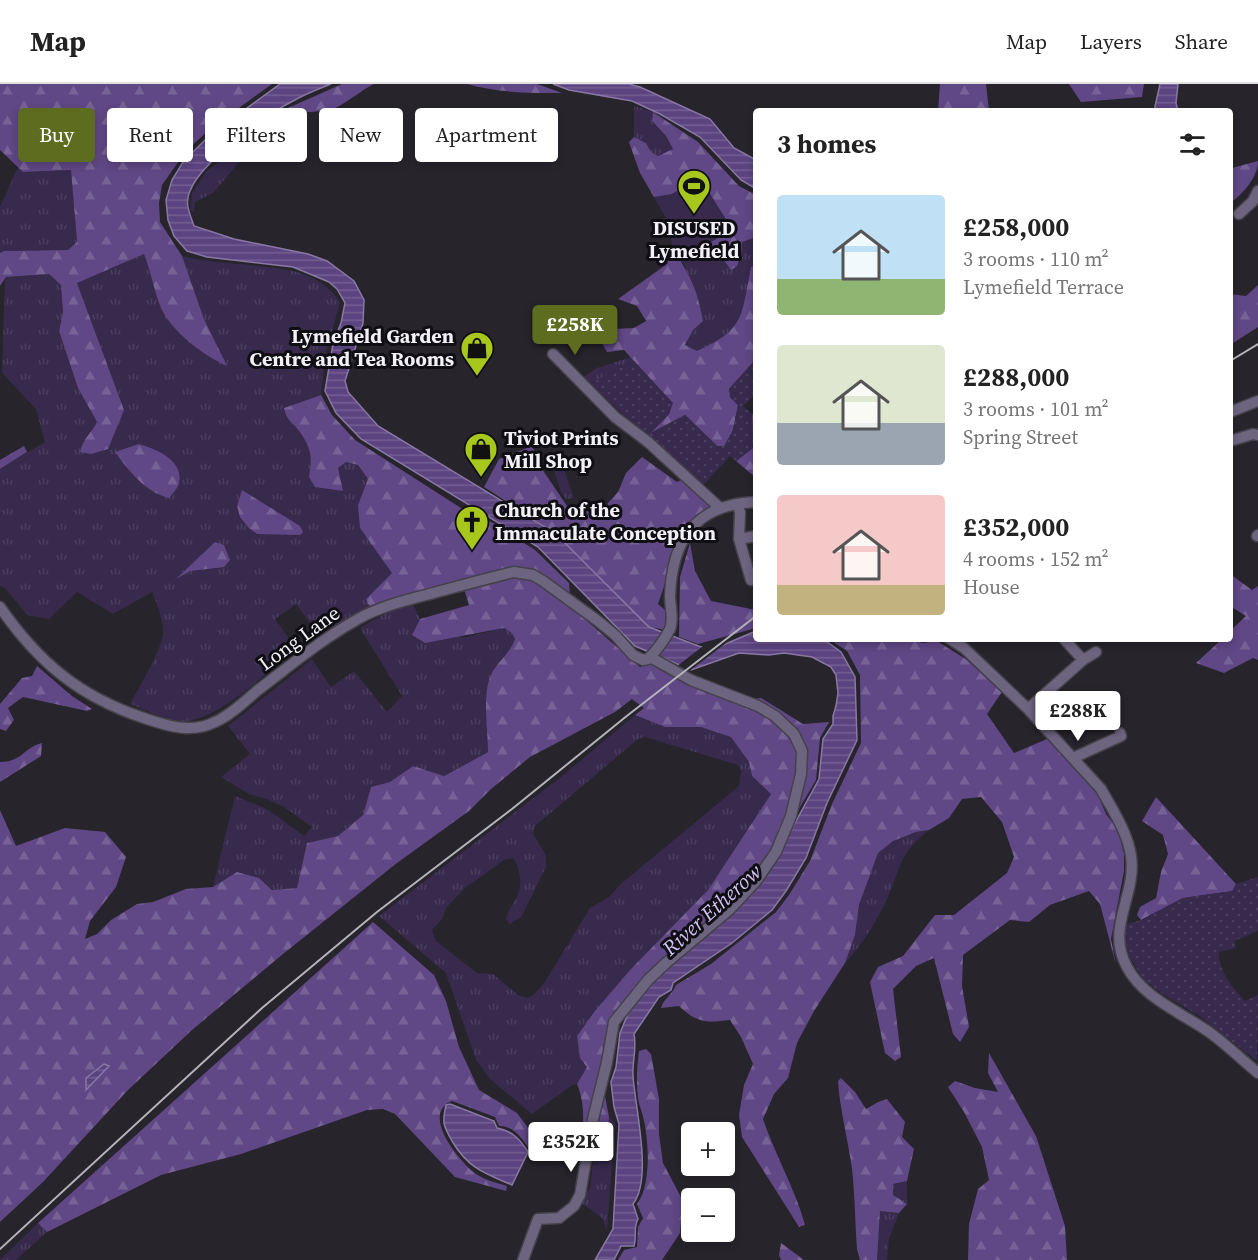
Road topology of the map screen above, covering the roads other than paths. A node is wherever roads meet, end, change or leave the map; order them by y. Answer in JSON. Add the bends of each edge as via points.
{"nodes":[{"id":1,"x":1258,"y":191,"type":"edge"},
{"id":2,"x":1239,"y":214,"type":"dead end"},
{"id":3,"x":553,"y":354,"type":"dead end"},
{"id":4,"x":1258,"y":401,"type":"edge"},
{"id":5,"x":1233,"y":411,"type":"edge"},
{"id":6,"x":1258,"y":435,"type":"edge"},
{"id":7,"x":1233,"y":440,"type":"edge"},
{"id":8,"x":753,"y":502,"type":"edge"},
{"id":9,"x":737,"y":504,"type":"junction"},
{"id":10,"x":720,"y":508,"type":"junction"},
{"id":11,"x":753,"y":537,"type":"edge"},
{"id":12,"x":739,"y":539,"type":"junction"},
{"id":13,"x":752,"y":580,"type":"dead end"},
{"id":14,"x":0,"y":607,"type":"edge"},
{"id":15,"x":955,"y":642,"type":"edge"},
{"id":16,"x":1067,"y":642,"type":"edge"},
{"id":17,"x":1096,"y":652,"type":"dead end"},
{"id":18,"x":651,"y":656,"type":"junction"},
{"id":19,"x":1083,"y":660,"type":"junction"},
{"id":20,"x":1028,"y":709,"type":"junction"},
{"id":21,"x":1120,"y":733,"type":"dead end"},
{"id":22,"x":1073,"y":758,"type":"junction"},
{"id":23,"x":1258,"y":1073,"type":"edge"},
{"id":24,"x":523,"y":1260,"type":"edge"}],
"edges":[{"from":1,"to":2,"type":"street"},
{"from":3,"to":10,"type":"street","via":[[615,417]]},
{"from":4,"to":5,"type":"street"},
{"from":6,"to":7,"type":"street"},
{"from":8,"to":9,"type":"street"},
{"from":9,"to":10,"type":"street"},
{"from":9,"to":12,"type":"street"},
{"from":10,"to":18,"type":"street","via":[[692,525],[680,543],[671,582],[670,629]]},
{"from":11,"to":12,"type":"street"},
{"from":12,"to":13,"type":"street"},
{"from":14,"to":18,"type":"street","name":"Long Lane","via":[[42,659],[75,686],[116,708],[174,728],[198,728],[217,721],[361,617],[389,605],[514,572],[533,575],[556,590],[615,635],[638,659]]},
{"from":15,"to":20,"type":"street"},
{"from":16,"to":19,"type":"street"},
{"from":17,"to":19,"type":"street"},
{"from":18,"to":24,"type":"street","via":[[691,680],[775,716],[794,734],[802,751],[801,774],[791,816],[776,852],[756,881],[729,910],[648,980],[614,1022],[580,1195],[559,1218],[538,1220]]},
{"from":19,"to":20,"type":"street"},
{"from":20,"to":22,"type":"street"},
{"from":21,"to":22,"type":"street","via":[[1121,736]]},
{"from":22,"to":23,"type":"street","via":[[1101,789],[1131,855],[1130,887],[1118,938],[1128,969],[1147,990],[1211,1033]]}]}
